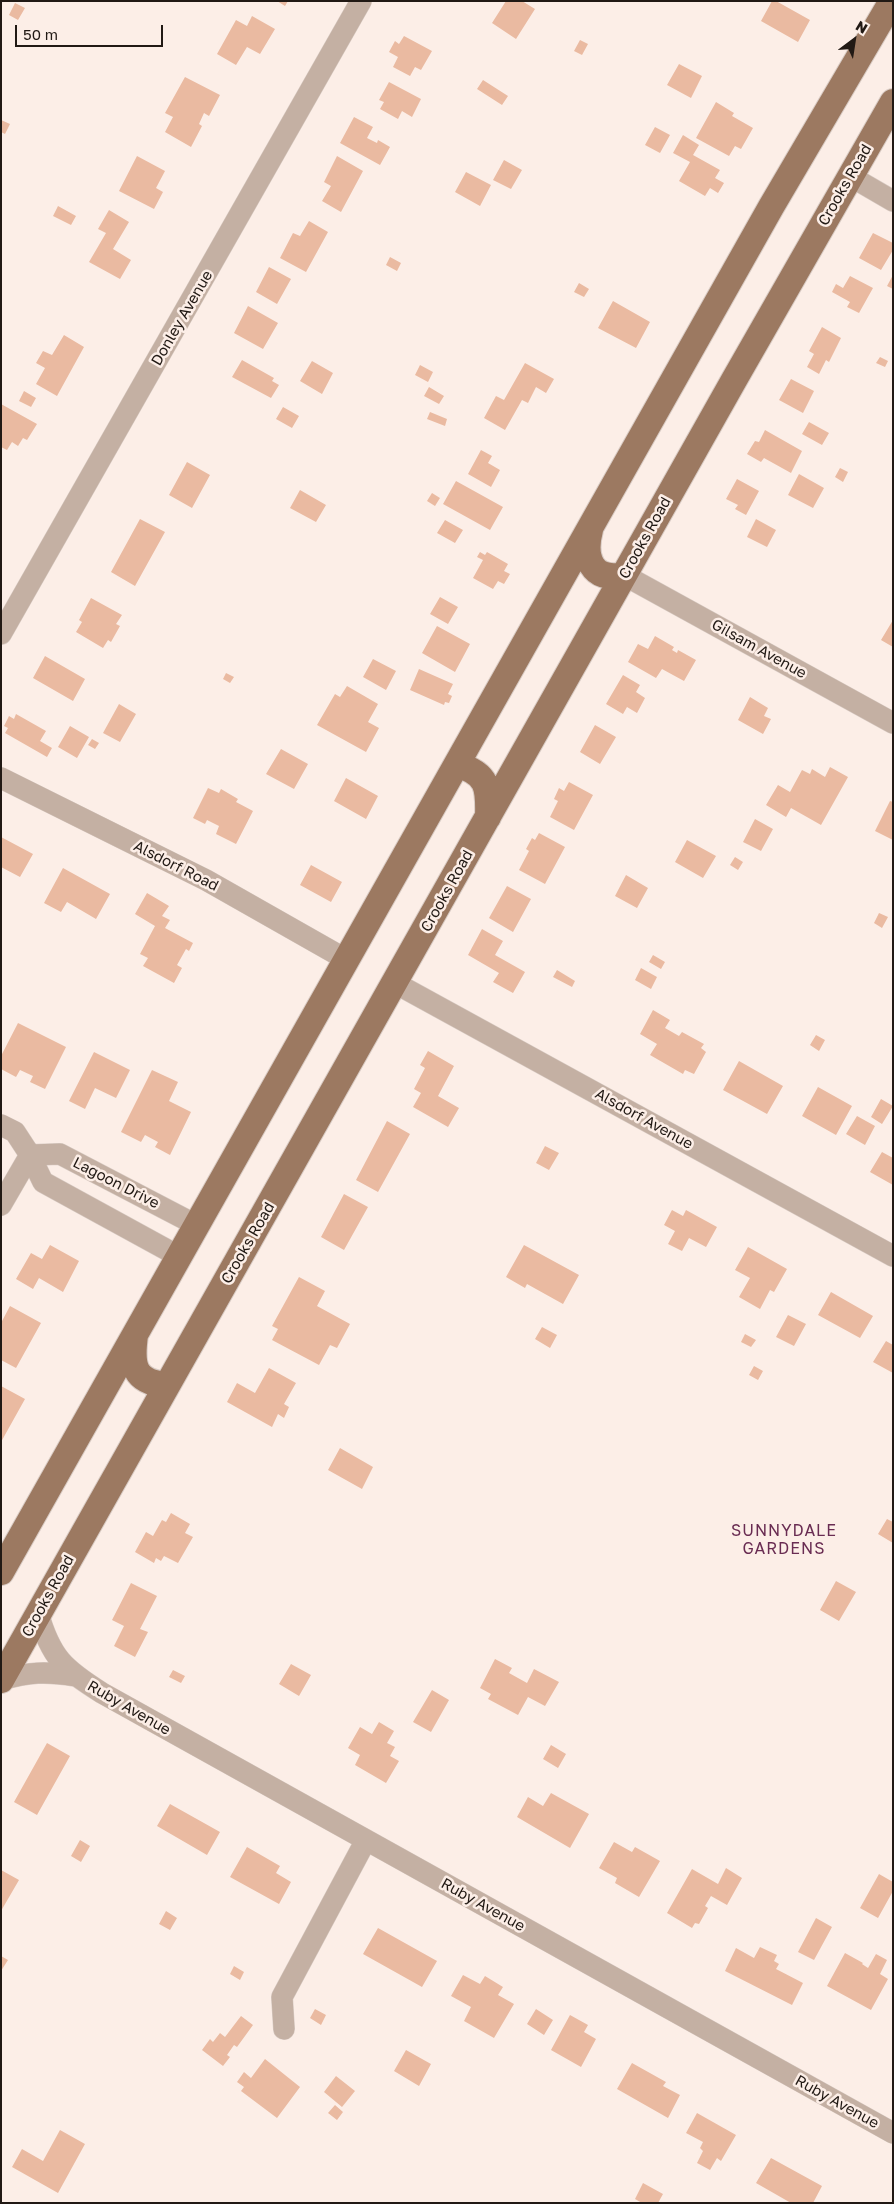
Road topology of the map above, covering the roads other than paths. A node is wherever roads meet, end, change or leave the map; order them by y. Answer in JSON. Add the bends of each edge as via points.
{"nodes":[{"id":1,"x":361,"y":1,"type":"edge"},
{"id":2,"x":892,"y":1,"type":"edge"},
{"id":3,"x":893,"y":102,"type":"edge"},
{"id":4,"x":850,"y":176,"type":"junction"},
{"id":5,"x":893,"y":201,"type":"edge"},
{"id":6,"x":590,"y":529,"type":"junction"},
{"id":7,"x":624,"y":575,"type":"junction"},
{"id":8,"x":1,"y":634,"type":"edge"},
{"id":9,"x":893,"y":723,"type":"edge"},
{"id":10,"x":457,"y":765,"type":"junction"},
{"id":11,"x":1,"y":778,"type":"edge"},
{"id":12,"x":488,"y":817,"type":"junction"},
{"id":13,"x":347,"y":960,"type":"junction"},
{"id":14,"x":395,"y":984,"type":"junction"},
{"id":15,"x":1,"y":1125,"type":"edge"},
{"id":16,"x":30,"y":1155,"type":"junction"},
{"id":17,"x":1,"y":1205,"type":"edge"},
{"id":18,"x":198,"y":1226,"type":"junction"},
{"id":19,"x":893,"y":1256,"type":"edge"},
{"id":20,"x":180,"y":1257,"type":"junction"},
{"id":21,"x":136,"y":1332,"type":"junction"},
{"id":22,"x":167,"y":1385,"type":"junction"},
{"id":23,"x":1,"y":1572,"type":"edge"},
{"id":24,"x":38,"y":1613,"type":"junction"},
{"id":25,"x":1,"y":1649,"type":"edge"},
{"id":26,"x":75,"y":1676,"type":"junction"},
{"id":27,"x":1,"y":1680,"type":"edge"},
{"id":28,"x":366,"y":1840,"type":"junction"},
{"id":29,"x":284,"y":2029,"type":"dead end"},
{"id":30,"x":893,"y":2133,"type":"edge"}],
"edges":[{"from":1,"to":8,"type":"street","name":"Donley Avenue"},
{"from":2,"to":6,"type":"main road","via":[[771,207]]},
{"from":3,"to":4,"type":"main road","name":"Crooks Road"},
{"from":4,"to":5,"type":"street"},
{"from":4,"to":7,"type":"main road","name":"Crooks Road"},
{"from":6,"to":7,"type":"main road","via":[[586,544],[590,563],[605,576]]},
{"from":6,"to":10,"type":"main road"},
{"from":7,"to":9,"type":"street","name":"Gilsam Avenue"},
{"from":7,"to":12,"type":"main road","name":"Crooks Road"},
{"from":10,"to":12,"type":"main road","via":[[476,772],[484,780],[489,793]]},
{"from":10,"to":13,"type":"main road"},
{"from":11,"to":13,"type":"street","name":"Alsdorf Road","via":[[206,880]]},
{"from":12,"to":14,"type":"main road","name":"Crooks Road"},
{"from":13,"to":18,"type":"main road"},
{"from":14,"to":19,"type":"street","name":"Alsdorf Avenue"},
{"from":14,"to":22,"type":"main road","name":"Crooks Road"},
{"from":15,"to":16,"type":"street","via":[[15,1132]]},
{"from":16,"to":17,"type":"street"},
{"from":16,"to":18,"type":"street","name":"Lagoon Drive","via":[[60,1154]]},
{"from":16,"to":20,"type":"street","via":[[43,1182]]},
{"from":18,"to":20,"type":"main road"},
{"from":20,"to":21,"type":"main road"},
{"from":21,"to":22,"type":"main road","via":[[132,1358],[136,1370],[154,1384]]},
{"from":21,"to":23,"type":"main road"},
{"from":22,"to":24,"type":"main road","name":"Crooks Road"},
{"from":24,"to":26,"type":"street","name":"Ruby Avenue","via":[[50,1648]]},
{"from":24,"to":27,"type":"main road","name":"Crooks Road"},
{"from":25,"to":27,"type":"main road"},
{"from":26,"to":27,"type":"street","name":"Ruby Avenue","via":[[37,1672]]},
{"from":26,"to":28,"type":"street","name":"Ruby Avenue"},
{"from":28,"to":29,"type":"street","via":[[282,1997]]},
{"from":28,"to":30,"type":"street","name":"Ruby Avenue"}]}
